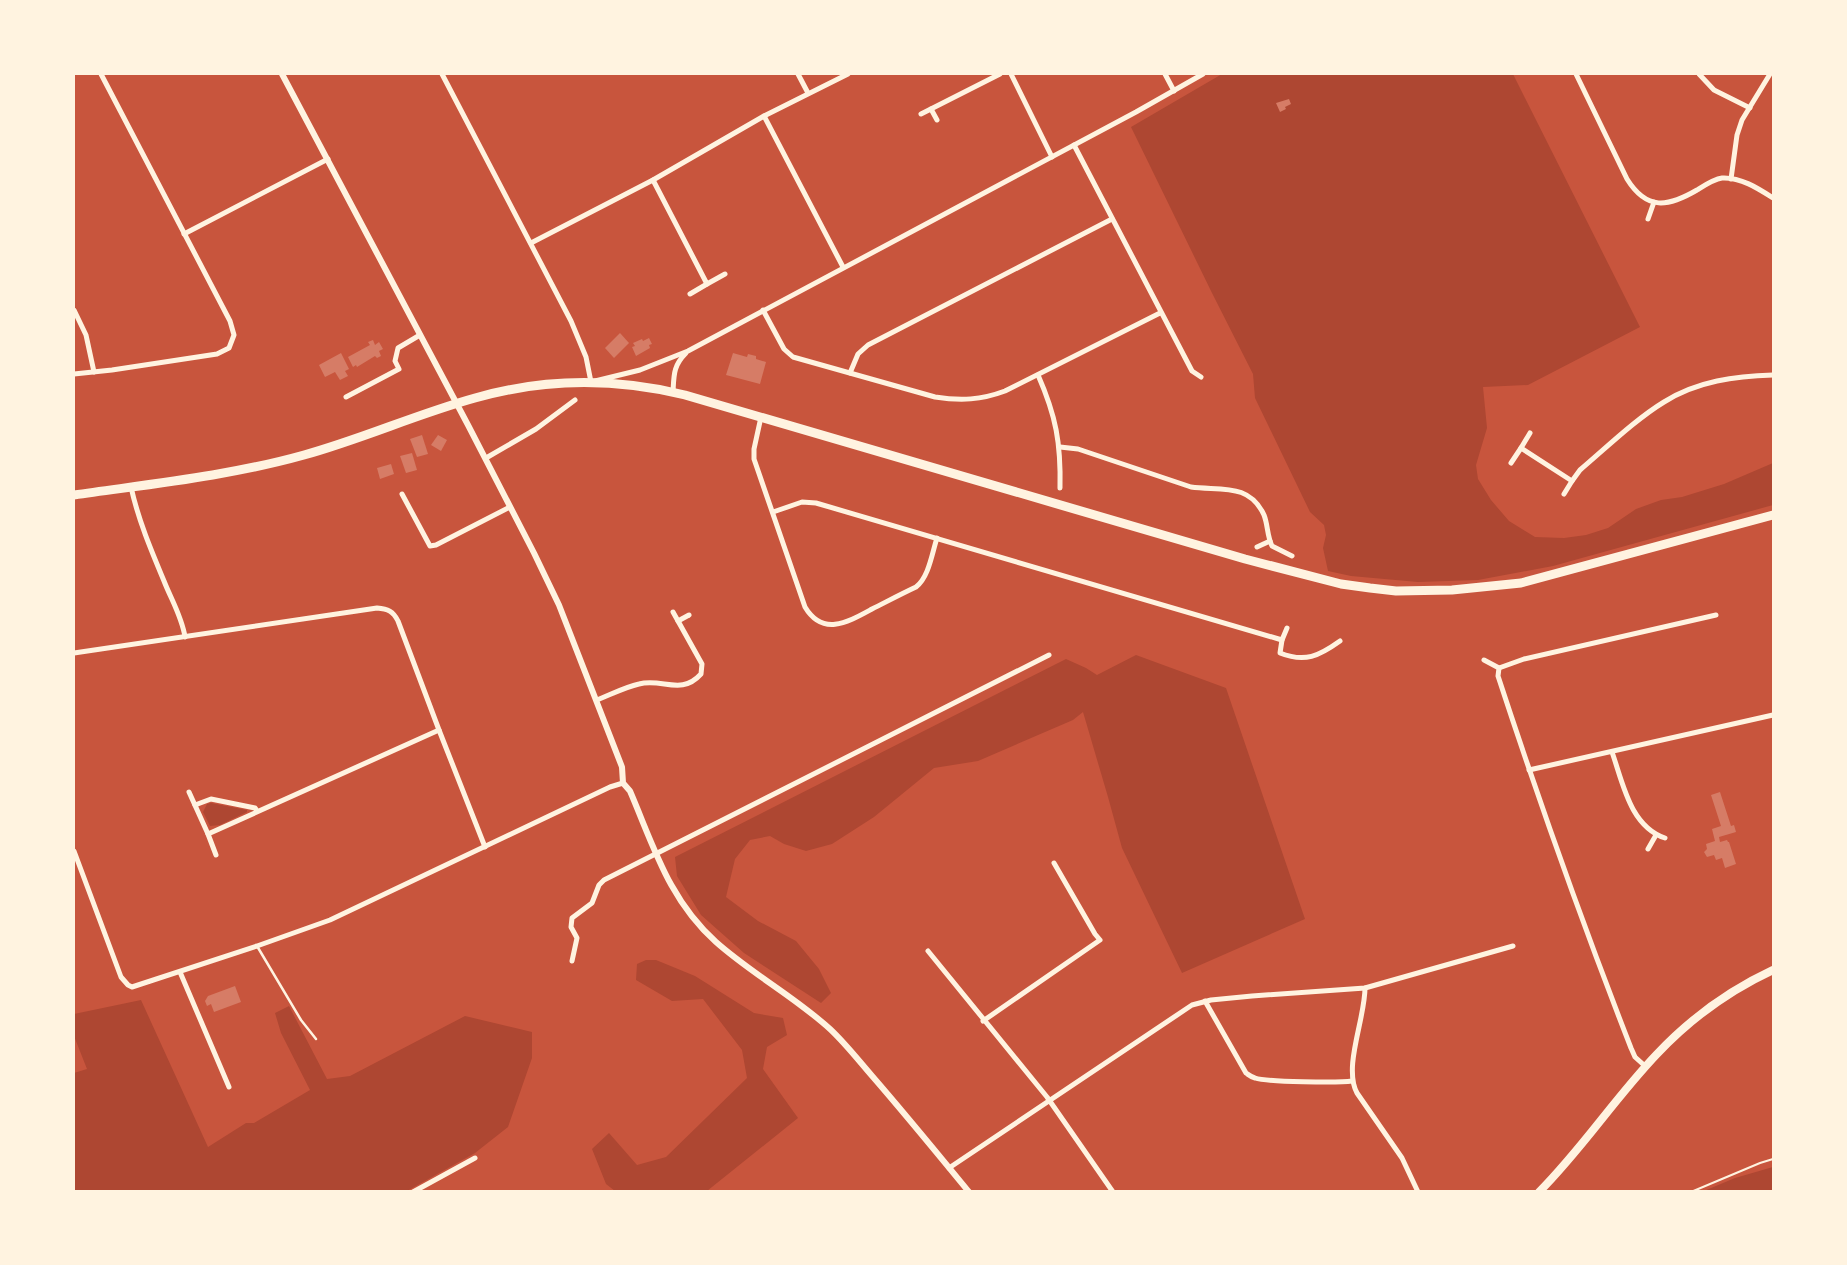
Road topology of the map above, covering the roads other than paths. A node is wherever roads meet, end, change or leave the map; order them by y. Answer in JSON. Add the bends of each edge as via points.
{"nodes":[{"id":1,"x":101,"y":74,"type":"edge"},
{"id":2,"x":282,"y":74,"type":"edge"},
{"id":3,"x":442,"y":74,"type":"edge"},
{"id":4,"x":798,"y":74,"type":"edge"},
{"id":5,"x":848,"y":74,"type":"edge"},
{"id":6,"x":1000,"y":74,"type":"edge"},
{"id":7,"x":1011,"y":74,"type":"edge"},
{"id":8,"x":1165,"y":74,"type":"edge"},
{"id":9,"x":1203,"y":74,"type":"edge"},
{"id":10,"x":1576,"y":74,"type":"edge"},
{"id":11,"x":1699,"y":74,"type":"edge"},
{"id":12,"x":1770,"y":74,"type":"edge"},
{"id":13,"x":1174,"y":90,"type":"junction"},
{"id":14,"x":808,"y":93,"type":"junction"},
{"id":15,"x":1750,"y":108,"type":"junction"},
{"id":16,"x":932,"y":109,"type":"junction"},
{"id":17,"x":921,"y":114,"type":"dead end"},
{"id":18,"x":764,"y":116,"type":"junction"},
{"id":19,"x":937,"y":120,"type":"dead end"},
{"id":20,"x":1074,"y":145,"type":"junction"},
{"id":21,"x":1052,"y":157,"type":"junction"},
{"id":22,"x":328,"y":159,"type":"junction"},
{"id":23,"x":1731,"y":179,"type":"junction"},
{"id":24,"x":653,"y":180,"type":"junction"},
{"id":25,"x":1773,"y":198,"type":"edge"},
{"id":26,"x":1654,"y":202,"type":"junction"},
{"id":27,"x":1112,"y":219,"type":"junction"},
{"id":28,"x":1648,"y":219,"type":"dead end"},
{"id":29,"x":184,"y":234,"type":"junction"},
{"id":30,"x":531,"y":243,"type":"junction"},
{"id":31,"x":842,"y":267,"type":"junction"},
{"id":32,"x":725,"y":274,"type":"dead end"},
{"id":33,"x":707,"y":284,"type":"junction"},
{"id":34,"x":690,"y":293,"type":"dead end"},
{"id":35,"x":74,"y":310,"type":"edge"},
{"id":36,"x":763,"y":310,"type":"junction"},
{"id":37,"x":1160,"y":313,"type":"junction"},
{"id":38,"x":420,"y":335,"type":"junction"},
{"id":39,"x":688,"y":351,"type":"junction"},
{"id":40,"x":94,"y":372,"type":"junction"},
{"id":41,"x":850,"y":373,"type":"junction"},
{"id":42,"x":74,"y":374,"type":"edge"},
{"id":43,"x":1038,"y":375,"type":"junction"},
{"id":44,"x":1773,"y":375,"type":"edge"},
{"id":45,"x":1201,"y":377,"type":"dead end"},
{"id":46,"x":591,"y":382,"type":"junction"},
{"id":47,"x":673,"y":392,"type":"junction"},
{"id":48,"x":346,"y":397,"type":"dead end"},
{"id":49,"x":575,"y":400,"type":"dead end"},
{"id":50,"x":457,"y":404,"type":"junction"},
{"id":51,"x":761,"y":417,"type":"junction"},
{"id":52,"x":1530,"y":433,"type":"dead end"},
{"id":53,"x":1060,"y":447,"type":"junction"},
{"id":54,"x":1521,"y":448,"type":"junction"},
{"id":55,"x":486,"y":458,"type":"junction"},
{"id":56,"x":1511,"y":463,"type":"dead end"},
{"id":57,"x":1572,"y":481,"type":"junction"},
{"id":58,"x":131,"y":487,"type":"junction"},
{"id":59,"x":1060,"y":488,"type":"dead end"},
{"id":60,"x":402,"y":494,"type":"dead end"},
{"id":61,"x":1564,"y":494,"type":"dead end"},
{"id":62,"x":74,"y":495,"type":"edge"},
{"id":63,"x":510,"y":507,"type":"junction"},
{"id":64,"x":773,"y":512,"type":"junction"},
{"id":65,"x":1773,"y":515,"type":"edge"},
{"id":66,"x":937,"y":538,"type":"junction"},
{"id":67,"x":1270,"y":541,"type":"junction"},
{"id":68,"x":1257,"y":547,"type":"dead end"},
{"id":69,"x":1292,"y":556,"type":"dead end"},
{"id":70,"x":673,"y":612,"type":"dead end"},
{"id":71,"x":689,"y":615,"type":"dead end"},
{"id":72,"x":1716,"y":615,"type":"dead end"},
{"id":73,"x":678,"y":621,"type":"junction"},
{"id":74,"x":1287,"y":628,"type":"dead end"},
{"id":75,"x":186,"y":637,"type":"junction"},
{"id":76,"x":1282,"y":640,"type":"junction"},
{"id":77,"x":1340,"y":641,"type":"dead end"},
{"id":78,"x":74,"y":653,"type":"edge"},
{"id":79,"x":1049,"y":655,"type":"dead end"},
{"id":80,"x":1485,"y":660,"type":"dead end"},
{"id":81,"x":1499,"y":668,"type":"junction"},
{"id":82,"x":597,"y":700,"type":"junction"},
{"id":83,"x":1773,"y":715,"type":"edge"},
{"id":84,"x":439,"y":730,"type":"junction"},
{"id":85,"x":1612,"y":752,"type":"junction"},
{"id":86,"x":1529,"y":770,"type":"junction"},
{"id":87,"x":622,"y":783,"type":"junction"},
{"id":88,"x":189,"y":792,"type":"dead end"},
{"id":89,"x":195,"y":805,"type":"junction"},
{"id":90,"x":257,"y":811,"type":"junction"},
{"id":91,"x":208,"y":834,"type":"junction"},
{"id":92,"x":1656,"y":835,"type":"junction"},
{"id":93,"x":1665,"y":838,"type":"dead end"},
{"id":94,"x":485,"y":847,"type":"junction"},
{"id":95,"x":1648,"y":849,"type":"dead end"},
{"id":96,"x":74,"y":851,"type":"edge"},
{"id":97,"x":655,"y":854,"type":"junction"},
{"id":98,"x":216,"y":855,"type":"dead end"},
{"id":99,"x":1055,"y":863,"type":"dead end"},
{"id":100,"x":257,"y":946,"type":"junction"},
{"id":101,"x":1513,"y":946,"type":"dead end"},
{"id":102,"x":928,"y":951,"type":"dead end"},
{"id":103,"x":566,"y":952,"type":"dead end"},
{"id":104,"x":574,"y":953,"type":"junction"},
{"id":105,"x":572,"y":961,"type":"dead end"},
{"id":106,"x":1773,"y":971,"type":"edge"},
{"id":107,"x":180,"y":972,"type":"junction"},
{"id":108,"x":1365,"y":988,"type":"junction"},
{"id":109,"x":1205,"y":1001,"type":"junction"},
{"id":110,"x":983,"y":1021,"type":"junction"},
{"id":111,"x":316,"y":1039,"type":"dead end"},
{"id":112,"x":1645,"y":1066,"type":"junction"},
{"id":113,"x":1352,"y":1080,"type":"junction"},
{"id":114,"x":229,"y":1087,"type":"dead end"},
{"id":115,"x":1049,"y":1101,"type":"junction"},
{"id":116,"x":475,"y":1158,"type":"dead end"},
{"id":117,"x":949,"y":1168,"type":"junction"},
{"id":118,"x":1540,"y":1191,"type":"edge"},
{"id":119,"x":413,"y":1192,"type":"edge"},
{"id":120,"x":969,"y":1192,"type":"edge"},
{"id":121,"x":1113,"y":1192,"type":"edge"},
{"id":122,"x":1418,"y":1192,"type":"edge"}],
"edges":[{"from":1,"to":29,"type":"street"},
{"from":2,"to":22,"type":"street"},
{"from":3,"to":30,"type":"street"},
{"from":4,"to":14,"type":"street"},
{"from":5,"to":14,"type":"street"},
{"from":6,"to":16,"type":"street"},
{"from":7,"to":21,"type":"street"},
{"from":8,"to":13,"type":"street"},
{"from":9,"to":13,"type":"street"},
{"from":10,"to":26,"type":"street","via":[[1627,179],[1643,198]]},
{"from":11,"to":15,"type":"street","via":[[1714,90]]},
{"from":12,"to":15,"type":"street"},
{"from":13,"to":20,"type":"street"},
{"from":14,"to":18,"type":"street"},
{"from":15,"to":23,"type":"street","via":[[1737,135]]},
{"from":16,"to":17,"type":"street"},
{"from":16,"to":19,"type":"street"},
{"from":18,"to":24,"type":"street"},
{"from":18,"to":31,"type":"street"},
{"from":20,"to":21,"type":"street"},
{"from":20,"to":27,"type":"street"},
{"from":21,"to":31,"type":"street"},
{"from":22,"to":29,"type":"street"},
{"from":22,"to":38,"type":"street"},
{"from":23,"to":25,"type":"street"},
{"from":23,"to":26,"type":"street","via":[[1711,182],[1679,200]]},
{"from":24,"to":30,"type":"street"},
{"from":24,"to":33,"type":"street"},
{"from":26,"to":28,"type":"street"},
{"from":27,"to":37,"type":"street"},
{"from":27,"to":41,"type":"street","via":[[868,345],[858,354]]},
{"from":29,"to":40,"type":"street","via":[[230,321],[234,335],[229,348],[217,354]]},
{"from":30,"to":46,"type":"street","via":[[575,330]]},
{"from":31,"to":36,"type":"street"},
{"from":32,"to":33,"type":"street"},
{"from":33,"to":34,"type":"street"},
{"from":35,"to":40,"type":"street","via":[[86,335]]},
{"from":36,"to":39,"type":"street"},
{"from":36,"to":41,"type":"street","via":[[788,354]]},
{"from":37,"to":43,"type":"street"},
{"from":37,"to":45,"type":"street","via":[[1192,371]]},
{"from":38,"to":48,"type":"street","via":[[398,348],[395,361],[399,369]]},
{"from":38,"to":50,"type":"street"},
{"from":39,"to":46,"type":"street"},
{"from":39,"to":47,"type":"street","via":[[675,367]]},
{"from":40,"to":42,"type":"street"},
{"from":41,"to":43,"type":"street","via":[[954,400],[989,397]]},
{"from":43,"to":53,"type":"street"},
{"from":44,"to":57,"type":"street","via":[[1710,383],[1667,400]]},
{"from":46,"to":47,"type":"highway"},
{"from":46,"to":50,"type":"highway","via":[[519,388]]},
{"from":47,"to":51,"type":"highway"},
{"from":49,"to":55,"type":"street"},
{"from":50,"to":55,"type":"street"},
{"from":50,"to":58,"type":"highway","via":[[304,455]]},
{"from":51,"to":64,"type":"street","via":[[754,459]]},
{"from":51,"to":65,"type":"highway","via":[[1245,559],[1383,590],[1521,583]]},
{"from":52,"to":54,"type":"street"},
{"from":53,"to":59,"type":"street"},
{"from":53,"to":67,"type":"street","via":[[1191,487],[1226,488],[1249,496],[1265,517]]},
{"from":54,"to":56,"type":"street"},
{"from":54,"to":57,"type":"street"},
{"from":55,"to":63,"type":"street"},
{"from":57,"to":61,"type":"street"},
{"from":58,"to":62,"type":"highway"},
{"from":58,"to":75,"type":"street"},
{"from":60,"to":63,"type":"street","via":[[430,545]]},
{"from":63,"to":82,"type":"street","via":[[559,605]]},
{"from":64,"to":66,"type":"street","via":[[809,501]]},
{"from":64,"to":66,"type":"street","via":[[805,607],[825,624],[852,620],[922,582]]},
{"from":66,"to":76,"type":"street"},
{"from":67,"to":68,"type":"street"},
{"from":67,"to":69,"type":"street"},
{"from":70,"to":73,"type":"street"},
{"from":71,"to":73,"type":"street"},
{"from":72,"to":81,"type":"street"},
{"from":73,"to":82,"type":"street","via":[[702,664],[696,679],[681,686],[640,683]]},
{"from":74,"to":76,"type":"street"},
{"from":75,"to":78,"type":"street"},
{"from":75,"to":84,"type":"street","via":[[386,609],[398,621]]},
{"from":76,"to":77,"type":"street","via":[[1280,653],[1294,659],[1312,657]]},
{"from":79,"to":97,"type":"street"},
{"from":80,"to":81,"type":"street"},
{"from":81,"to":86,"type":"street"},
{"from":82,"to":87,"type":"street","via":[[622,767]]},
{"from":83,"to":85,"type":"street"},
{"from":84,"to":90,"type":"street"},
{"from":84,"to":94,"type":"street"},
{"from":85,"to":86,"type":"street"},
{"from":85,"to":92,"type":"street","via":[[1634,813]]},
{"from":86,"to":112,"type":"street","via":[[1626,1037]]},
{"from":87,"to":94,"type":"street"},
{"from":87,"to":97,"type":"street","via":[[630,791]]},
{"from":88,"to":89,"type":"street"},
{"from":89,"to":90,"type":"street","via":[[211,799]]},
{"from":89,"to":91,"type":"street"},
{"from":90,"to":91,"type":"street"},
{"from":91,"to":98,"type":"street"},
{"from":92,"to":93,"type":"street"},
{"from":92,"to":95,"type":"street"},
{"from":94,"to":100,"type":"street","via":[[355,909]]},
{"from":96,"to":107,"type":"street","via":[[124,981],[140,986]]},
{"from":97,"to":104,"type":"street","via":[[598,885],[592,903],[570,923],[577,938]]},
{"from":97,"to":117,"type":"street","via":[[669,883],[702,929],[832,1031]]},
{"from":99,"to":110,"type":"street","via":[[1100,940]]},
{"from":100,"to":107,"type":"street"},
{"from":100,"to":111,"type":"lane"},
{"from":101,"to":108,"type":"street"},
{"from":102,"to":110,"type":"street"},
{"from":103,"to":104,"type":"street"},
{"from":104,"to":105,"type":"street"},
{"from":106,"to":112,"type":"main road","via":[[1716,1003]]},
{"from":107,"to":114,"type":"street"},
{"from":108,"to":109,"type":"street"},
{"from":108,"to":113,"type":"street"},
{"from":109,"to":113,"type":"street","via":[[1253,1078]]},
{"from":109,"to":115,"type":"street","via":[[1188,1007]]},
{"from":110,"to":115,"type":"street"},
{"from":112,"to":118,"type":"main road"},
{"from":113,"to":122,"type":"street"},
{"from":115,"to":117,"type":"street"},
{"from":115,"to":121,"type":"street"},
{"from":116,"to":119,"type":"street"},
{"from":117,"to":120,"type":"street"}]}
